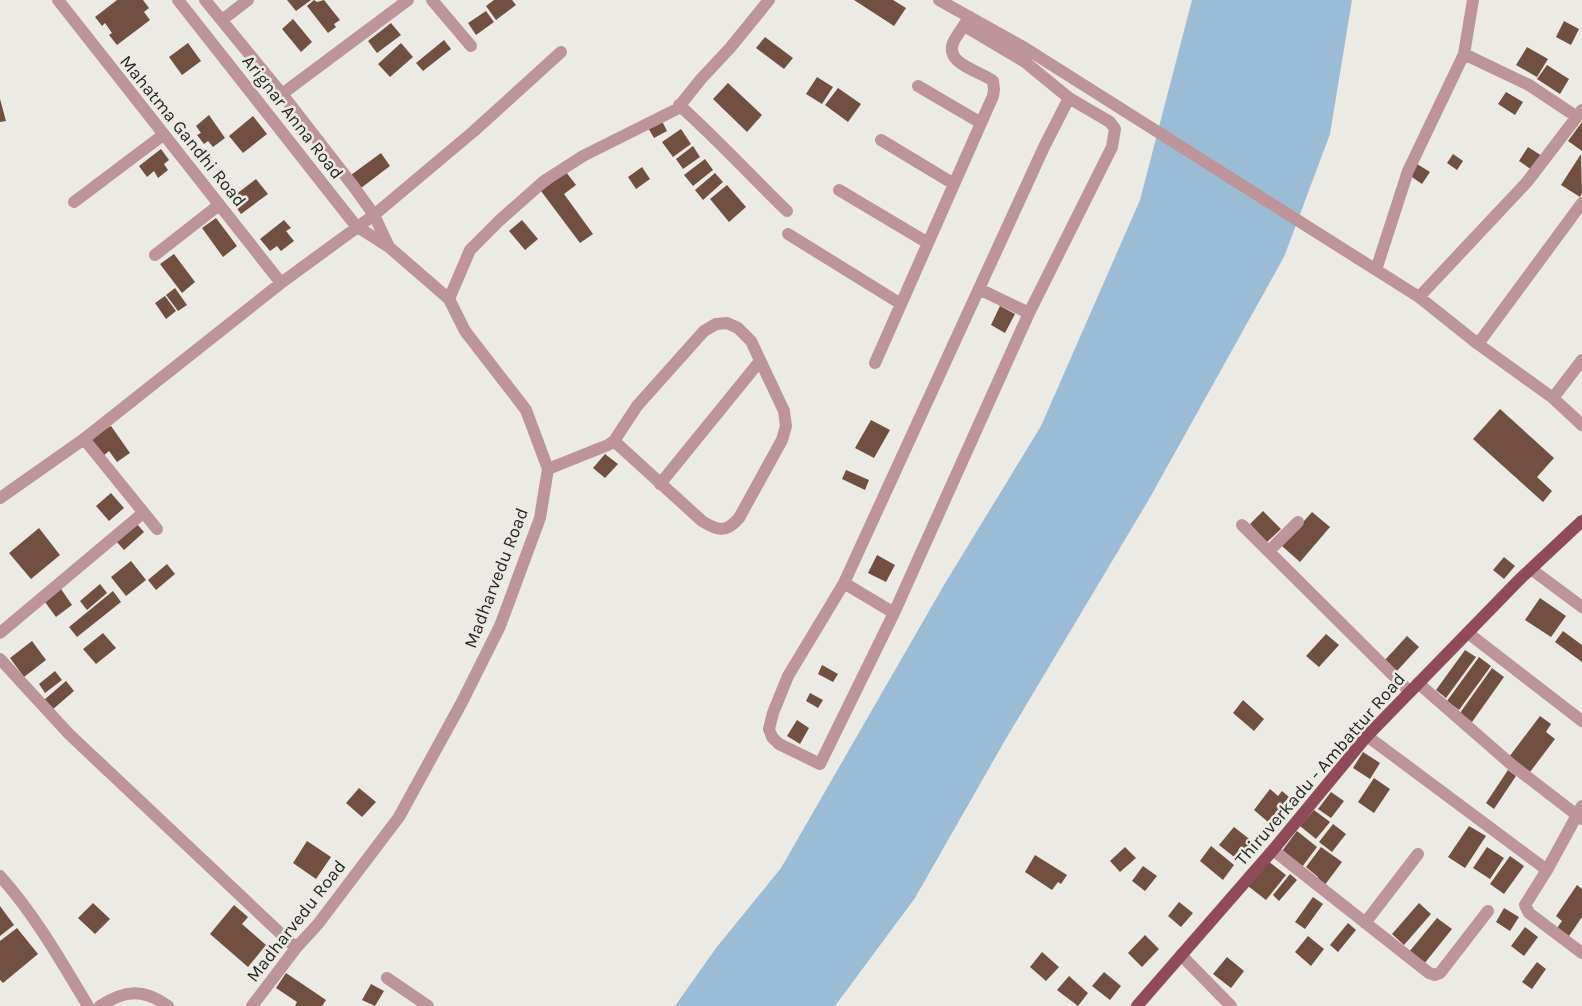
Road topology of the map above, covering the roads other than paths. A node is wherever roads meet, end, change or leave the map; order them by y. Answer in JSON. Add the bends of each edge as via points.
{"nodes":[{"id":1,"x":58,"y":0,"type":"edge"},
{"id":2,"x":178,"y":0,"type":"edge"},
{"id":3,"x":205,"y":0,"type":"edge"},
{"id":4,"x":248,"y":0,"type":"edge"},
{"id":5,"x":408,"y":0,"type":"edge"},
{"id":6,"x":432,"y":0,"type":"edge"},
{"id":7,"x":769,"y":0,"type":"edge"},
{"id":8,"x":939,"y":0,"type":"edge"},
{"id":9,"x":1473,"y":0,"type":"edge"},
{"id":10,"x":222,"y":20,"type":"junction"},
{"id":11,"x":968,"y":20,"type":"junction"},
{"id":12,"x":471,"y":46,"type":"dead end"},
{"id":13,"x":561,"y":52,"type":"dead end"},
{"id":14,"x":1464,"y":54,"type":"junction"},
{"id":15,"x":918,"y":86,"type":"dead end"},
{"id":16,"x":282,"y":94,"type":"junction"},
{"id":17,"x":1069,"y":98,"type":"junction"},
{"id":18,"x":679,"y":105,"type":"junction"},
{"id":19,"x":1579,"y":113,"type":"edge"},
{"id":20,"x":981,"y":123,"type":"junction"},
{"id":21,"x":163,"y":134,"type":"junction"},
{"id":22,"x":881,"y":140,"type":"dead end"},
{"id":23,"x":954,"y":184,"type":"junction"},
{"id":24,"x":838,"y":190,"type":"dead end"},
{"id":25,"x":74,"y":202,"type":"dead end"},
{"id":26,"x":1582,"y":203,"type":"edge"},
{"id":27,"x":219,"y":205,"type":"junction"},
{"id":28,"x":787,"y":211,"type":"dead end"},
{"id":29,"x":374,"y":215,"type":"junction"},
{"id":30,"x":356,"y":226,"type":"junction"},
{"id":31,"x":788,"y":234,"type":"dead end"},
{"id":32,"x":928,"y":243,"type":"junction"},
{"id":33,"x":390,"y":247,"type":"junction"},
{"id":34,"x":155,"y":256,"type":"dead end"},
{"id":35,"x":1376,"y":270,"type":"junction"},
{"id":36,"x":281,"y":283,"type":"junction"},
{"id":37,"x":979,"y":289,"type":"junction"},
{"id":38,"x":1419,"y":297,"type":"junction"},
{"id":39,"x":449,"y":299,"type":"junction"},
{"id":40,"x":901,"y":304,"type":"junction"},
{"id":41,"x":1029,"y":313,"type":"junction"},
{"id":42,"x":1478,"y":344,"type":"junction"},
{"id":43,"x":1582,"y":360,"type":"edge"},
{"id":44,"x":760,"y":361,"type":"junction"},
{"id":45,"x":875,"y":363,"type":"dead end"},
{"id":46,"x":1553,"y":398,"type":"junction"},
{"id":47,"x":1582,"y":425,"type":"edge"},
{"id":48,"x":84,"y":439,"type":"junction"},
{"id":49,"x":614,"y":441,"type":"junction"},
{"id":50,"x":548,"y":469,"type":"junction"},
{"id":51,"x":660,"y":484,"type":"junction"},
{"id":52,"x":0,"y":498,"type":"edge"},
{"id":53,"x":143,"y":513,"type":"junction"},
{"id":54,"x":1582,"y":521,"type":"edge"},
{"id":55,"x":1298,"y":522,"type":"dead end"},
{"id":56,"x":1242,"y":525,"type":"dead end"},
{"id":57,"x":157,"y":529,"type":"dead end"},
{"id":58,"x":1269,"y":551,"type":"junction"},
{"id":59,"x":1530,"y":569,"type":"junction"},
{"id":60,"x":844,"y":583,"type":"junction"},
{"id":61,"x":1582,"y":607,"type":"edge"},
{"id":62,"x":894,"y":613,"type":"junction"},
{"id":63,"x":0,"y":633,"type":"edge"},
{"id":64,"x":1468,"y":633,"type":"junction"},
{"id":65,"x":0,"y":659,"type":"edge"},
{"id":66,"x":1414,"y":687,"type":"junction"},
{"id":67,"x":1582,"y":721,"type":"edge"},
{"id":68,"x":1367,"y":736,"type":"junction"},
{"id":69,"x":1580,"y":813,"type":"edge"},
{"id":70,"x":1273,"y":850,"type":"junction"},
{"id":71,"x":1418,"y":854,"type":"dead end"},
{"id":72,"x":1546,"y":870,"type":"junction"},
{"id":73,"x":0,"y":876,"type":"edge"},
{"id":74,"x":1488,"y":911,"type":"dead end"},
{"id":75,"x":1365,"y":923,"type":"junction"},
{"id":76,"x":296,"y":948,"type":"junction"},
{"id":77,"x":1582,"y":953,"type":"edge"},
{"id":78,"x":1181,"y":955,"type":"junction"},
{"id":79,"x":387,"y":978,"type":"dead end"},
{"id":80,"x":88,"y":1006,"type":"edge"},
{"id":81,"x":100,"y":1006,"type":"edge"},
{"id":82,"x":168,"y":1006,"type":"edge"},
{"id":83,"x":252,"y":1006,"type":"edge"},
{"id":84,"x":428,"y":1006,"type":"edge"},
{"id":85,"x":1137,"y":1006,"type":"edge"},
{"id":86,"x":1231,"y":1006,"type":"edge"}],
"edges":[{"from":1,"to":21,"type":"street","name":"Mahatma Gandhi Road"},
{"from":2,"to":30,"type":"street","name":"Arignar Anna Road"},
{"from":3,"to":10,"type":"street","name":"Arignar Anna Road"},
{"from":4,"to":10,"type":"street"},
{"from":5,"to":16,"type":"street"},
{"from":6,"to":12,"type":"street"},
{"from":7,"to":18,"type":"street"},
{"from":8,"to":11,"type":"street"},
{"from":9,"to":14,"type":"street"},
{"from":10,"to":16,"type":"street","name":"Arignar Anna Road"},
{"from":11,"to":17,"type":"street","via":[[968,28],[1025,62]]},
{"from":11,"to":20,"type":"street","via":[[953,44],[953,54],[956,61],[988,77],[994,84],[993,96]]},
{"from":11,"to":35,"type":"street","via":[[1025,48]]},
{"from":13,"to":29,"type":"street"},
{"from":14,"to":19,"type":"street"},
{"from":14,"to":35,"type":"street","via":[[1408,171]]},
{"from":15,"to":20,"type":"street"},
{"from":16,"to":29,"type":"street","name":"Arignar Anna Road"},
{"from":17,"to":37,"type":"street"},
{"from":17,"to":41,"type":"street","via":[[1110,122],[1115,129],[1114,139]]},
{"from":18,"to":28,"type":"street"},
{"from":18,"to":39,"type":"street","via":[[677,109],[583,156],[544,181],[470,250]]},
{"from":19,"to":38,"type":"street","via":[[1527,182]]},
{"from":20,"to":23,"type":"street"},
{"from":21,"to":25,"type":"street"},
{"from":21,"to":27,"type":"street","name":"Mahatma Gandhi Road"},
{"from":22,"to":23,"type":"street"},
{"from":23,"to":32,"type":"street"},
{"from":24,"to":32,"type":"street"},
{"from":26,"to":42,"type":"street"},
{"from":27,"to":34,"type":"street"},
{"from":27,"to":36,"type":"street","name":"Mahatma Gandhi Road"},
{"from":29,"to":30,"type":"street"},
{"from":29,"to":33,"type":"street","name":"Arignar Anna Road"},
{"from":30,"to":33,"type":"street","name":"Arignar Anna Road"},
{"from":30,"to":36,"type":"street"},
{"from":31,"to":40,"type":"street"},
{"from":32,"to":40,"type":"street"},
{"from":33,"to":39,"type":"street","name":"Arignar Anna Road"},
{"from":35,"to":38,"type":"street"},
{"from":36,"to":48,"type":"street"},
{"from":37,"to":41,"type":"street"},
{"from":37,"to":60,"type":"street"},
{"from":38,"to":42,"type":"street"},
{"from":39,"to":50,"type":"street","name":"Madharvedu Road","via":[[465,331],[526,410]]},
{"from":40,"to":45,"type":"street"},
{"from":41,"to":62,"type":"street"},
{"from":42,"to":46,"type":"street"},
{"from":43,"to":46,"type":"street"},
{"from":44,"to":49,"type":"street","via":[[750,341],[738,328],[727,323],[716,324],[704,331],[636,406]]},
{"from":44,"to":51,"type":"street"},
{"from":44,"to":51,"type":"street","via":[[784,411],[786,426],[782,440],[739,518],[722,530],[712,528]]},
{"from":46,"to":47,"type":"street"},
{"from":48,"to":52,"type":"street"},
{"from":48,"to":53,"type":"street"},
{"from":49,"to":50,"type":"street"},
{"from":49,"to":51,"type":"street"},
{"from":50,"to":76,"type":"street","name":"Madharvedu Road","via":[[540,518],[503,617],[462,702],[399,817]]},
{"from":53,"to":57,"type":"street"},
{"from":53,"to":63,"type":"street"},
{"from":54,"to":59,"type":"main road","name":"Thiruverkadu - Ambattur Road"},
{"from":55,"to":58,"type":"street"},
{"from":56,"to":58,"type":"street"},
{"from":58,"to":66,"type":"street"},
{"from":59,"to":61,"type":"street"},
{"from":59,"to":64,"type":"main road","name":"Thiruverkadu - Ambattur Road"},
{"from":60,"to":62,"type":"street"},
{"from":60,"to":62,"type":"street","via":[[788,676],[769,729],[779,744],[820,764]]},
{"from":64,"to":66,"type":"main road","name":"Thiruverkadu - Ambattur Road"},
{"from":64,"to":67,"type":"street"},
{"from":65,"to":76,"type":"street","via":[[69,734]]},
{"from":66,"to":68,"type":"main road","name":"Thiruverkadu - Ambattur Road"},
{"from":66,"to":69,"type":"street","via":[[1506,760]]},
{"from":68,"to":70,"type":"main road","name":"Thiruverkadu - Ambattur Road"},
{"from":68,"to":72,"type":"street"},
{"from":69,"to":72,"type":"street"},
{"from":70,"to":75,"type":"street"},
{"from":70,"to":78,"type":"main road","name":"Thiruverkadu - Ambattur Road"},
{"from":71,"to":75,"type":"street"},
{"from":72,"to":77,"type":"street","via":[[1525,905],[1529,913]]},
{"from":73,"to":80,"type":"street","via":[[53,947]]},
{"from":74,"to":75,"type":"street","via":[[1440,973],[1435,975]]},
{"from":76,"to":83,"type":"street","name":"Madharvedu Road"},
{"from":78,"to":85,"type":"main road","name":"Thiruverkadu - Ambattur Road"},
{"from":78,"to":86,"type":"street"},
{"from":79,"to":84,"type":"street"},
{"from":81,"to":82,"type":"street","via":[[138,992]]}]}
